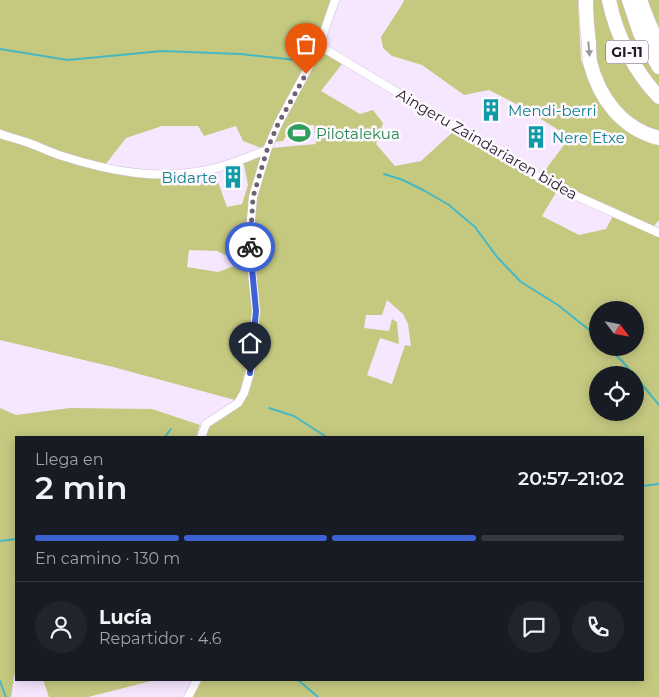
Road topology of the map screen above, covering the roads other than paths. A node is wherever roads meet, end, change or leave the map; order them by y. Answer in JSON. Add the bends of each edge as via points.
{"nodes":[{"id":1,"x":334,"y":0,"type":"edge"},
{"id":2,"x":586,"y":0,"type":"edge"},
{"id":3,"x":609,"y":0,"type":"edge"},
{"id":4,"x":628,"y":0,"type":"edge"},
{"id":5,"x":640,"y":0,"type":"edge"},
{"id":6,"x":320,"y":46,"type":"junction"},
{"id":7,"x":659,"y":46,"type":"edge"},
{"id":8,"x":659,"y":68,"type":"edge"},
{"id":9,"x":659,"y":97,"type":"edge"},
{"id":10,"x":0,"y":134,"type":"edge"},
{"id":11,"x":659,"y":138,"type":"edge"},
{"id":12,"x":267,"y":150,"type":"junction"},
{"id":13,"x":659,"y":233,"type":"edge"},
{"id":14,"x":202,"y":436,"type":"edge"},
{"id":15,"x":196,"y":681,"type":"edge"},
{"id":16,"x":188,"y":697,"type":"edge"}],
"edges":[{"from":1,"to":6,"type":"street"},
{"from":2,"to":11,"type":"highway","one_way":true,"via":[[590,61],[599,87],[622,119],[644,134]]},
{"from":3,"to":9,"type":"highway","number":"GI-11","via":[[629,55]]},
{"from":4,"to":8,"type":"highway","via":[[640,33]]},
{"from":5,"to":7,"type":"highway"},
{"from":6,"to":12,"type":"street"},
{"from":6,"to":13,"type":"street","name":"Aingeru Zaindariaren bidea","via":[[552,185]]},
{"from":10,"to":12,"type":"street","via":[[100,167],[155,175],[214,169]]},
{"from":12,"to":14,"type":"street","via":[[253,197],[249,242],[256,311],[250,373],[238,403],[206,424]]},
{"from":15,"to":16,"type":"street"}]}
